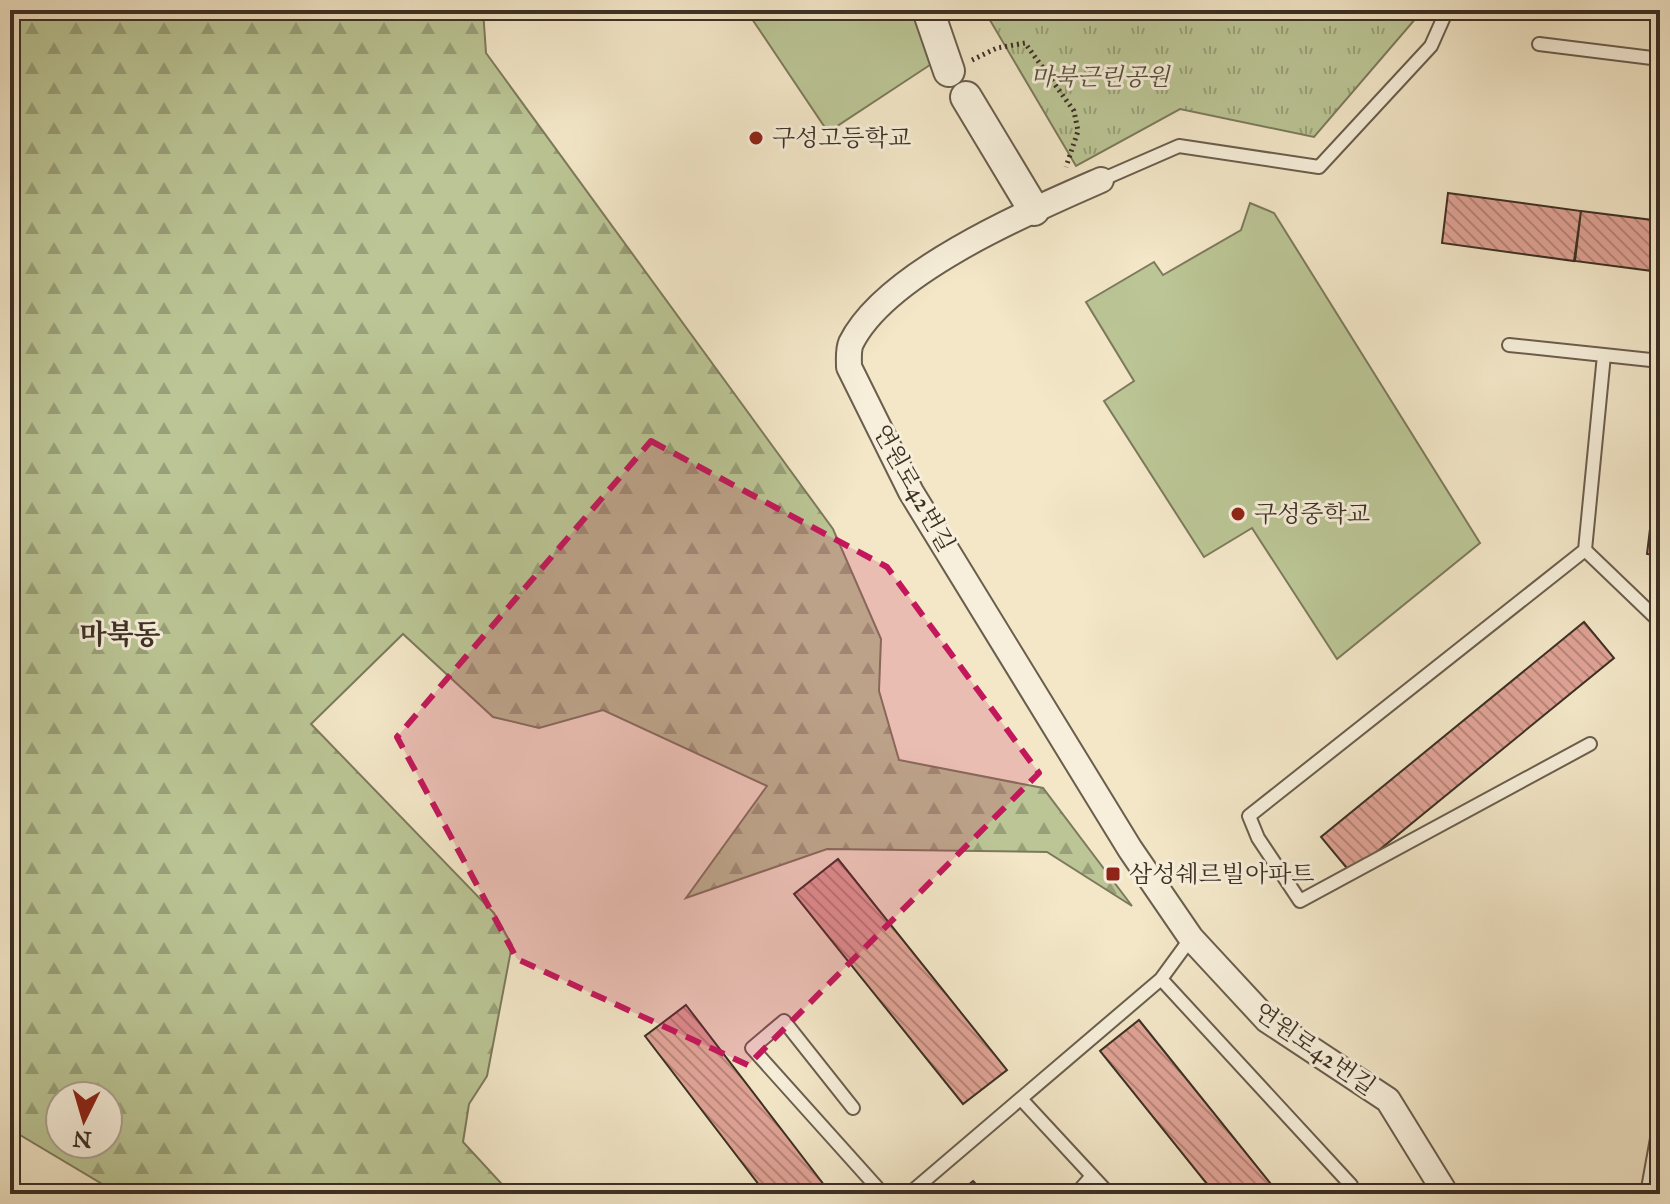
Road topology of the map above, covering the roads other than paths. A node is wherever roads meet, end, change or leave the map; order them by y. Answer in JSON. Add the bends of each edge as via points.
{"nodes":[{"id":1,"x":928,"y":10,"type":"edge"},
{"id":2,"x":1447,"y":10,"type":"edge"},
{"id":3,"x":1539,"y":44,"type":"dead end"},
{"id":4,"x":1660,"y":59,"type":"edge"},
{"id":5,"x":949,"y":71,"type":"road end"},
{"id":6,"x":966,"y":97,"type":"dead end"},
{"id":7,"x":1101,"y":180,"type":"joint"},
{"id":8,"x":1034,"y":210,"type":"junction"},
{"id":9,"x":1509,"y":345,"type":"dead end"},
{"id":10,"x":1604,"y":355,"type":"junction"},
{"id":11,"x":1660,"y":361,"type":"edge"},
{"id":12,"x":1585,"y":550,"type":"junction"},
{"id":13,"x":1660,"y":622,"type":"edge"},
{"id":14,"x":1590,"y":744,"type":"dead end"},
{"id":15,"x":1191,"y":938,"type":"junction"},
{"id":16,"x":1161,"y":979,"type":"junction"},
{"id":17,"x":1021,"y":1099,"type":"junction"},
{"id":18,"x":853,"y":1108,"type":"dead end"},
{"id":19,"x":1660,"y":1122,"type":"edge"},
{"id":20,"x":1092,"y":1176,"type":"junction"},
{"id":21,"x":1351,"y":1185,"type":"dead end"},
{"id":22,"x":883,"y":1194,"type":"edge"},
{"id":23,"x":909,"y":1194,"type":"edge"},
{"id":24,"x":1076,"y":1194,"type":"edge"},
{"id":25,"x":1109,"y":1194,"type":"edge"},
{"id":26,"x":1446,"y":1194,"type":"edge"},
{"id":27,"x":1647,"y":1194,"type":"edge"}],
"edges":[{"from":1,"to":5,"type":"street"},
{"from":2,"to":7,"type":"lane","name":"연원로42번길","via":[[1431,46],[1319,167],[1179,146]]},
{"from":3,"to":4,"type":"lane"},
{"from":6,"to":8,"type":"street"},
{"from":7,"to":8,"type":"street","name":"연원로42번길"},
{"from":8,"to":15,"type":"street","name":"연원로42번길","via":[[934,264],[887,300],[849,346],[849,367],[911,492],[1130,849]]},
{"from":9,"to":10,"type":"lane"},
{"from":10,"to":11,"type":"lane"},
{"from":10,"to":12,"type":"lane"},
{"from":12,"to":13,"type":"lane"},
{"from":12,"to":14,"type":"lane","via":[[1249,816],[1300,901]]},
{"from":15,"to":16,"type":"lane"},
{"from":15,"to":26,"type":"street","name":"연원로42번길","via":[[1267,1020],[1388,1100]]},
{"from":16,"to":17,"type":"lane"},
{"from":16,"to":21,"type":"lane"},
{"from":17,"to":20,"type":"lane"},
{"from":17,"to":23,"type":"lane"},
{"from":18,"to":22,"type":"lane","via":[[784,1021],[752,1048]]},
{"from":19,"to":27,"type":"lane"},
{"from":20,"to":24,"type":"lane"},
{"from":20,"to":25,"type":"lane"}]}
